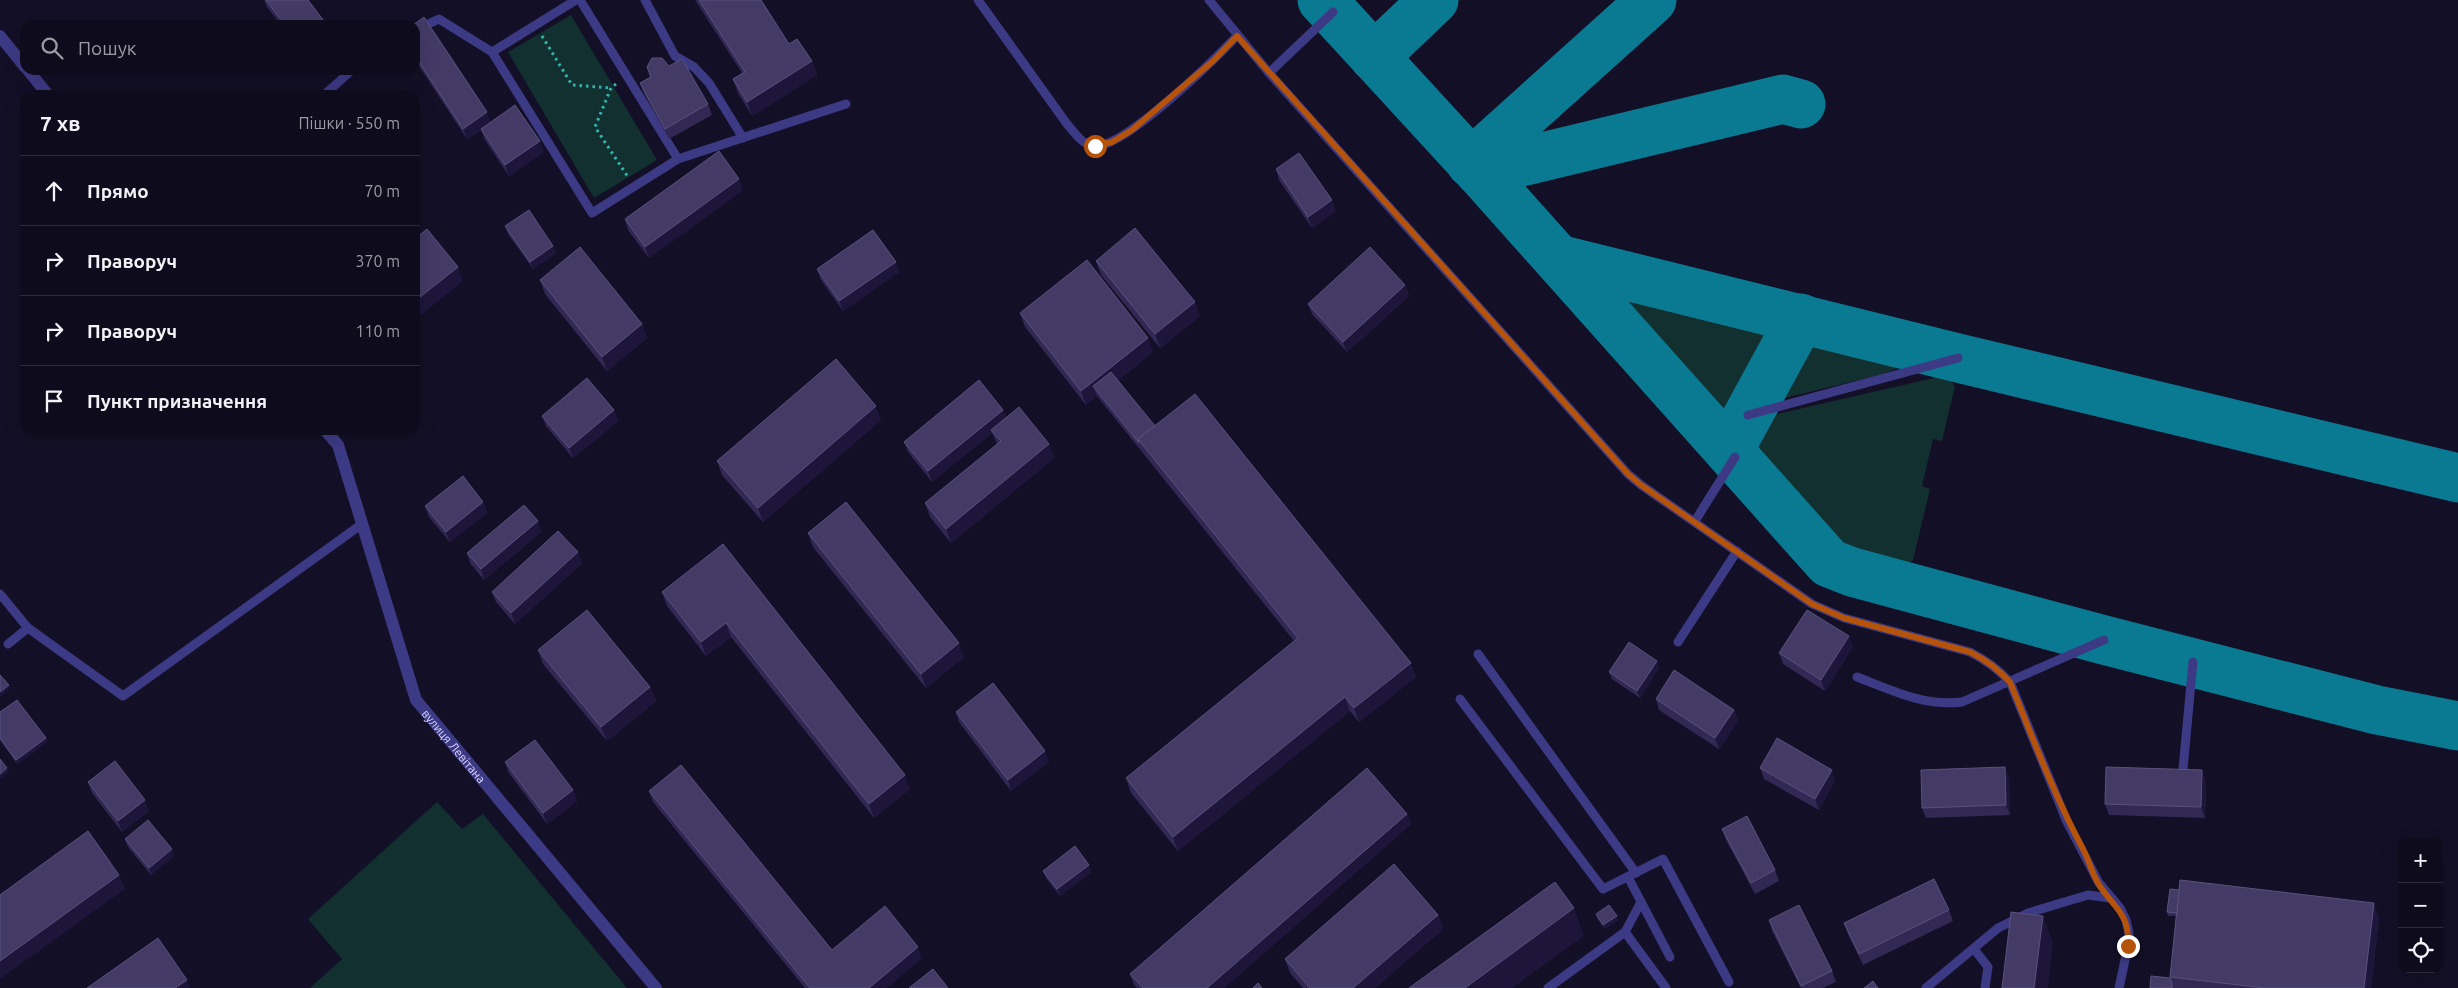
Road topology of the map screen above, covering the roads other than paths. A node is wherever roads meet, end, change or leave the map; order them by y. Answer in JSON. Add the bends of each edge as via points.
{"nodes":[{"id":1,"x":576,"y":0,"type":"edge"},
{"id":2,"x":580,"y":0,"type":"edge"},
{"id":3,"x":644,"y":0,"type":"edge"},
{"id":4,"x":978,"y":0,"type":"edge"},
{"id":5,"x":1209,"y":0,"type":"edge"},
{"id":6,"x":1333,"y":12,"type":"dead end"},
{"id":7,"x":420,"y":28,"type":"edge"},
{"id":8,"x":0,"y":36,"type":"edge"},
{"id":9,"x":1237,"y":36,"type":"junction"},
{"id":10,"x":492,"y":52,"type":"junction"},
{"id":11,"x":20,"y":61,"type":"edge"},
{"id":12,"x":1269,"y":73,"type":"junction"},
{"id":13,"x":32,"y":75,"type":"edge"},
{"id":14,"x":346,"y":75,"type":"edge"},
{"id":15,"x":44,"y":90,"type":"edge"},
{"id":16,"x":330,"y":90,"type":"edge"},
{"id":17,"x":846,"y":104,"type":"dead end"},
{"id":18,"x":742,"y":138,"type":"junction"},
{"id":19,"x":678,"y":159,"type":"junction"},
{"id":20,"x":1958,"y":358,"type":"dead end"},
{"id":21,"x":1748,"y":415,"type":"dead end"},
{"id":22,"x":329,"y":435,"type":"edge"},
{"id":23,"x":1735,"y":457,"type":"dead end"},
{"id":24,"x":1695,"y":521,"type":"junction"},
{"id":25,"x":362,"y":524,"type":"junction"},
{"id":26,"x":1737,"y":550,"type":"junction"},
{"id":27,"x":0,"y":594,"type":"edge"},
{"id":28,"x":28,"y":628,"type":"junction"},
{"id":29,"x":2104,"y":640,"type":"dead end"},
{"id":30,"x":1678,"y":642,"type":"dead end"},
{"id":31,"x":8,"y":644,"type":"dead end"},
{"id":32,"x":1478,"y":654,"type":"dead end"},
{"id":33,"x":2192,"y":662,"type":"dead end"},
{"id":34,"x":1857,"y":677,"type":"dead end"},
{"id":35,"x":2010,"y":682,"type":"junction"},
{"id":36,"x":1460,"y":699,"type":"dead end"},
{"id":37,"x":2183,"y":769,"type":"edge"},
{"id":38,"x":1632,"y":875,"type":"junction"},
{"id":39,"x":2110,"y":898,"type":"junction"},
{"id":40,"x":1641,"y":902,"type":"junction"},
{"id":41,"x":1626,"y":932,"type":"junction"},
{"id":42,"x":1974,"y":949,"type":"junction"},
{"id":43,"x":1670,"y":957,"type":"dead end"},
{"id":44,"x":1729,"y":982,"type":"dead end"},
{"id":45,"x":656,"y":988,"type":"edge"},
{"id":46,"x":1548,"y":988,"type":"edge"},
{"id":47,"x":1666,"y":988,"type":"edge"},
{"id":48,"x":1926,"y":988,"type":"edge"},
{"id":49,"x":1985,"y":988,"type":"edge"},
{"id":50,"x":2118,"y":988,"type":"edge"}],
"edges":[{"from":1,"to":10,"type":"lane"},
{"from":2,"to":19,"type":"lane"},
{"from":3,"to":18,"type":"lane","via":[[676,56],[694,66],[709,83]]},
{"from":4,"to":9,"type":"lane","via":[[1067,124],[1082,142],[1095,146],[1112,142],[1132,130],[1213,61]]},
{"from":5,"to":9,"type":"lane"},
{"from":6,"to":12,"type":"lane"},
{"from":7,"to":10,"type":"lane","via":[[439,18]]},
{"from":8,"to":11,"type":"street"},
{"from":9,"to":12,"type":"lane"},
{"from":10,"to":19,"type":"lane","via":[[592,213]]},
{"from":12,"to":24,"type":"lane","via":[[1628,474],[1658,499]]},
{"from":13,"to":15,"type":"street"},
{"from":14,"to":16,"type":"lane"},
{"from":17,"to":18,"type":"lane"},
{"from":18,"to":19,"type":"lane"},
{"from":20,"to":21,"type":"lane"},
{"from":22,"to":25,"type":"street","name":"вулиця Левітана","via":[[338,446]]},
{"from":23,"to":24,"type":"lane"},
{"from":24,"to":26,"type":"lane"},
{"from":25,"to":28,"type":"lane","via":[[123,696]]},
{"from":25,"to":45,"type":"street","name":"вулиця Левітана","via":[[416,700]]},
{"from":26,"to":30,"type":"lane"},
{"from":26,"to":35,"type":"lane","via":[[1812,604],[1844,618],[1970,652],[1985,659]]},
{"from":27,"to":28,"type":"lane"},
{"from":28,"to":31,"type":"lane"},
{"from":29,"to":35,"type":"lane"},
{"from":32,"to":38,"type":"lane"},
{"from":33,"to":37,"type":"lane"},
{"from":34,"to":35,"type":"lane","via":[[1919,700],[1950,704]]},
{"from":35,"to":39,"type":"lane","via":[[2067,822],[2098,883]]},
{"from":36,"to":38,"type":"lane","via":[[1603,889]]},
{"from":38,"to":40,"type":"lane"},
{"from":38,"to":44,"type":"lane","via":[[1664,859]]},
{"from":39,"to":42,"type":"lane","via":[[2088,895],[2028,912],[1998,928]]},
{"from":39,"to":50,"type":"lane","via":[[2120,908],[2129,933]]},
{"from":40,"to":41,"type":"lane"},
{"from":40,"to":43,"type":"lane"},
{"from":41,"to":46,"type":"lane"},
{"from":41,"to":47,"type":"lane"},
{"from":42,"to":48,"type":"lane"},
{"from":42,"to":49,"type":"lane","via":[[1988,967]]}]}
